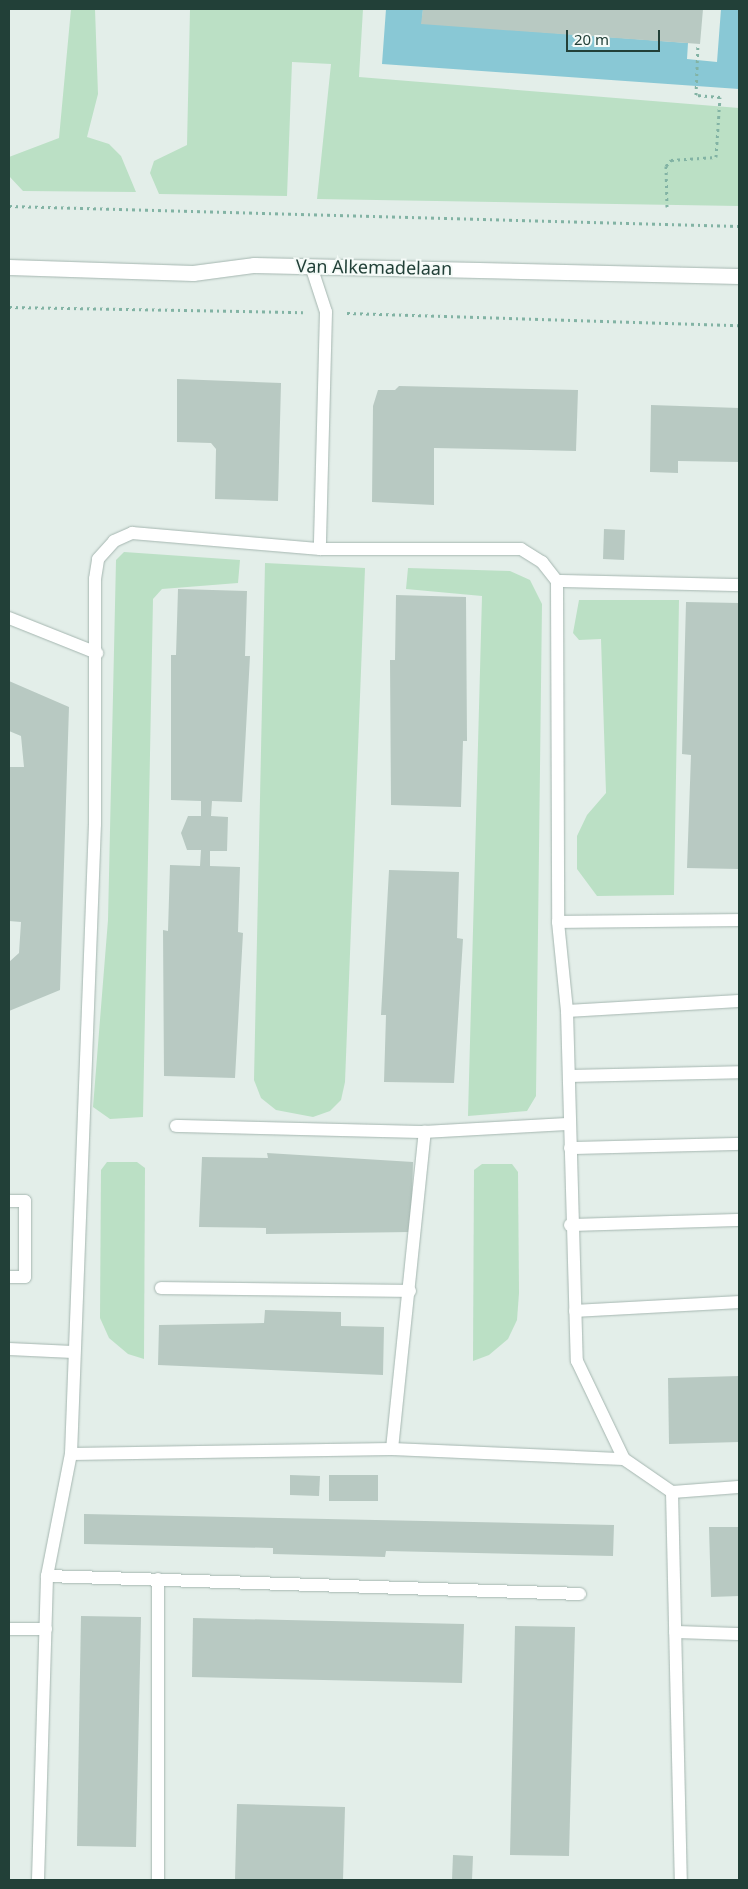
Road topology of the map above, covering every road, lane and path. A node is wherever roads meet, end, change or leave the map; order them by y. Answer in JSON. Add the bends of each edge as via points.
{"nodes":[{"id":1,"x":698,"y":44,"type":"dead end"},
{"id":2,"x":9,"y":206,"type":"edge"},
{"id":3,"x":667,"y":207,"type":"dead end"},
{"id":4,"x":739,"y":226,"type":"edge"},
{"id":5,"x":311,"y":266,"type":"junction"},
{"id":6,"x":9,"y":267,"type":"edge"},
{"id":7,"x":739,"y":276,"type":"edge"},
{"id":8,"x":9,"y":307,"type":"edge"},
{"id":9,"x":326,"y":312,"type":"junction"},
{"id":10,"x":739,"y":324,"type":"edge"},
{"id":11,"x":320,"y":548,"type":"junction"},
{"id":12,"x":557,"y":581,"type":"junction"},
{"id":13,"x":739,"y":585,"type":"edge"},
{"id":14,"x":9,"y":618,"type":"edge"},
{"id":15,"x":97,"y":653,"type":"junction"},
{"id":16,"x":739,"y":920,"type":"edge"},
{"id":17,"x":558,"y":922,"type":"junction"},
{"id":18,"x":739,"y":1001,"type":"edge"},
{"id":19,"x":567,"y":1011,"type":"junction"},
{"id":20,"x":739,"y":1072,"type":"edge"},
{"id":21,"x":569,"y":1076,"type":"junction"},
{"id":22,"x":570,"y":1124,"type":"junction"},
{"id":23,"x":176,"y":1126,"type":"dead end"},
{"id":24,"x":425,"y":1132,"type":"junction"},
{"id":25,"x":739,"y":1144,"type":"edge"},
{"id":26,"x":570,"y":1148,"type":"junction"},
{"id":27,"x":9,"y":1201,"type":"edge"},
{"id":28,"x":739,"y":1220,"type":"edge"},
{"id":29,"x":570,"y":1226,"type":"junction"},
{"id":30,"x":9,"y":1277,"type":"edge"},
{"id":31,"x":161,"y":1288,"type":"dead end"},
{"id":32,"x":410,"y":1291,"type":"junction"},
{"id":33,"x":739,"y":1302,"type":"edge"},
{"id":34,"x":575,"y":1311,"type":"junction"},
{"id":35,"x":9,"y":1349,"type":"edge"},
{"id":36,"x":73,"y":1352,"type":"junction"},
{"id":37,"x":392,"y":1449,"type":"junction"},
{"id":38,"x":71,"y":1454,"type":"junction"},
{"id":39,"x":624,"y":1459,"type":"junction"},
{"id":40,"x":739,"y":1487,"type":"edge"},
{"id":41,"x":672,"y":1492,"type":"junction"},
{"id":42,"x":47,"y":1576,"type":"junction"},
{"id":43,"x":158,"y":1580,"type":"junction"},
{"id":44,"x":580,"y":1594,"type":"dead end"},
{"id":45,"x":9,"y":1629,"type":"edge"},
{"id":46,"x":46,"y":1629,"type":"junction"},
{"id":47,"x":675,"y":1632,"type":"junction"},
{"id":48,"x":739,"y":1634,"type":"edge"},
{"id":49,"x":38,"y":1880,"type":"edge"},
{"id":50,"x":158,"y":1880,"type":"edge"},
{"id":51,"x":681,"y":1880,"type":"edge"}],
"edges":[{"from":1,"to":3,"type":"path","via":[[696,95],[720,97],[716,157],[671,160],[666,166]]},
{"from":2,"to":4,"type":"path"},
{"from":5,"to":6,"type":"main road","name":"Van Alkemadelaan","via":[[254,266],[193,273]]},
{"from":5,"to":7,"type":"main road","name":"Van Alkemadelaan"},
{"from":5,"to":9,"type":"lane"},
{"from":8,"to":9,"type":"path"},
{"from":9,"to":10,"type":"path"},
{"from":9,"to":11,"type":"lane"},
{"from":11,"to":12,"type":"lane","via":[[521,549],[542,562]]},
{"from":11,"to":15,"type":"lane","via":[[132,533],[114,541],[98,560],[95,579]]},
{"from":12,"to":13,"type":"lane"},
{"from":12,"to":17,"type":"lane"},
{"from":14,"to":15,"type":"lane"},
{"from":15,"to":36,"type":"lane","via":[[95,824]]},
{"from":16,"to":17,"type":"lane"},
{"from":17,"to":19,"type":"lane"},
{"from":18,"to":19,"type":"lane"},
{"from":19,"to":21,"type":"lane"},
{"from":20,"to":21,"type":"lane"},
{"from":21,"to":22,"type":"lane"},
{"from":22,"to":24,"type":"lane"},
{"from":22,"to":26,"type":"lane"},
{"from":23,"to":24,"type":"lane"},
{"from":24,"to":32,"type":"lane"},
{"from":25,"to":26,"type":"lane"},
{"from":26,"to":29,"type":"lane"},
{"from":27,"to":30,"type":"lane","via":[[25,1201],[25,1277]]},
{"from":28,"to":29,"type":"lane"},
{"from":29,"to":34,"type":"lane"},
{"from":31,"to":32,"type":"lane"},
{"from":32,"to":37,"type":"lane"},
{"from":33,"to":34,"type":"lane"},
{"from":34,"to":39,"type":"lane","via":[[578,1361]]},
{"from":35,"to":36,"type":"lane"},
{"from":36,"to":38,"type":"lane"},
{"from":37,"to":38,"type":"lane"},
{"from":37,"to":39,"type":"lane"},
{"from":38,"to":42,"type":"lane"},
{"from":39,"to":41,"type":"lane"},
{"from":40,"to":41,"type":"lane"},
{"from":41,"to":47,"type":"lane"},
{"from":42,"to":43,"type":"lane"},
{"from":42,"to":46,"type":"lane"},
{"from":43,"to":44,"type":"lane"},
{"from":43,"to":50,"type":"lane"},
{"from":45,"to":46,"type":"lane"},
{"from":46,"to":49,"type":"lane"},
{"from":47,"to":48,"type":"lane"},
{"from":47,"to":51,"type":"lane"}]}
